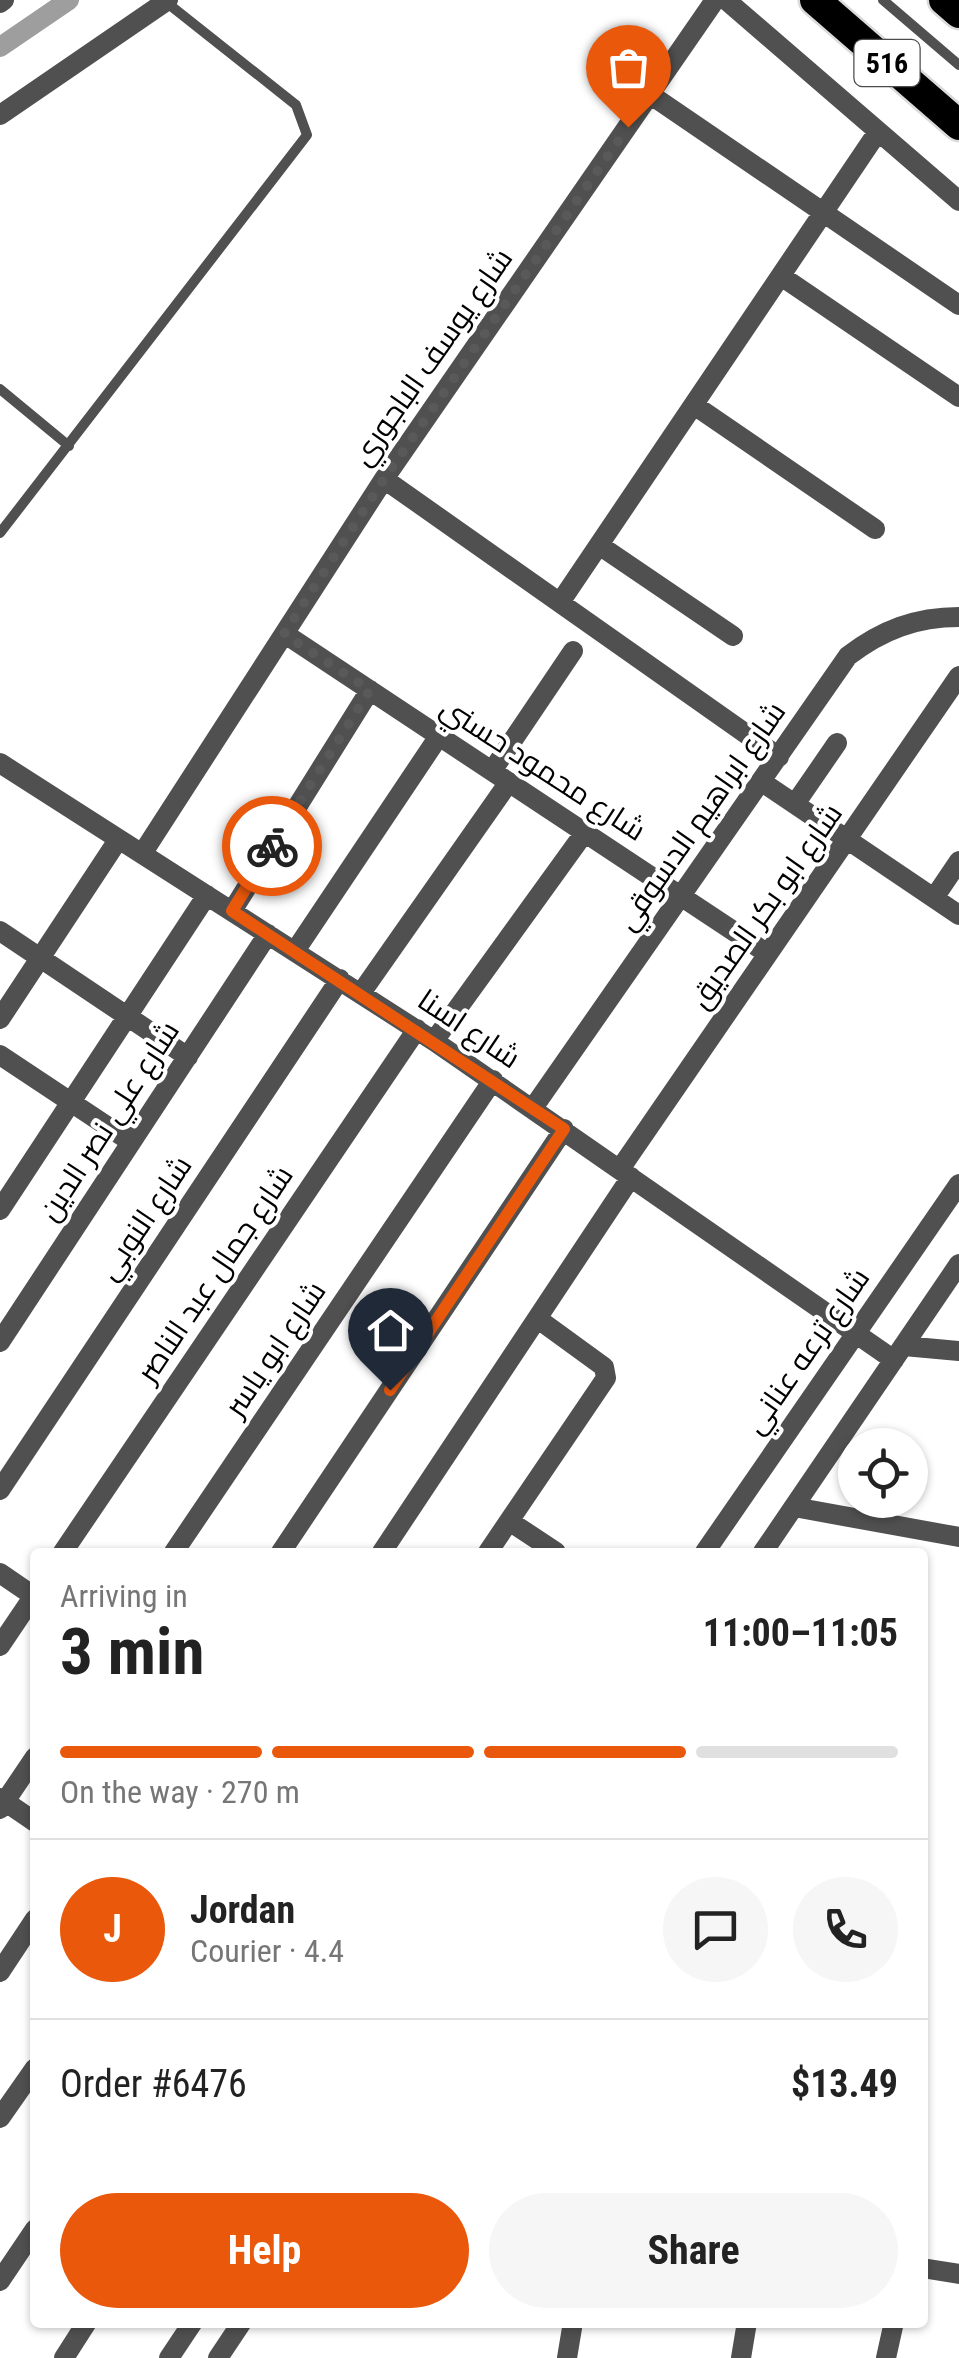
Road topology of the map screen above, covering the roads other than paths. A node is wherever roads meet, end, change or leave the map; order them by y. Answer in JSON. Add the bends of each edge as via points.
{"nodes":[{"id":1,"x":715,"y":0,"type":"edge"},
{"id":2,"x":726,"y":0,"type":"edge"},
{"id":3,"x":815,"y":0,"type":"edge"},
{"id":4,"x":883,"y":0,"type":"edge"},
{"id":5,"x":944,"y":0,"type":"edge"},
{"id":6,"x":167,"y":1,"type":"edge"},
{"id":7,"x":959,"y":13,"type":"edge"},
{"id":8,"x":959,"y":65,"type":"edge"},
{"id":9,"x":651,"y":95,"type":"junction"},
{"id":10,"x":0,"y":115,"type":"edge"},
{"id":11,"x":959,"y":125,"type":"edge"},
{"id":12,"x":877,"y":134,"type":"junction"},
{"id":13,"x":959,"y":201,"type":"edge"},
{"id":14,"x":824,"y":213,"type":"junction"},
{"id":15,"x":781,"y":276,"type":"junction"},
{"id":16,"x":959,"y":305,"type":"edge"},
{"id":17,"x":0,"y":389,"type":"edge"},
{"id":18,"x":959,"y":397,"type":"edge"},
{"id":19,"x":694,"y":404,"type":"junction"},
{"id":20,"x":69,"y":446,"type":"junction"},
{"id":21,"x":384,"y":479,"type":"junction"},
{"id":22,"x":875,"y":528,"type":"dead end"},
{"id":23,"x":0,"y":533,"type":"edge"},
{"id":24,"x":599,"y":545,"type":"junction"},
{"id":25,"x":562,"y":601,"type":"junction"},
{"id":26,"x":936,"y":617,"type":"junction"},
{"id":27,"x":959,"y":617,"type":"edge"},
{"id":28,"x":959,"y":632,"type":"edge"},
{"id":29,"x":284,"y":634,"type":"junction"},
{"id":30,"x":733,"y":636,"type":"dead end"},
{"id":31,"x":573,"y":651,"type":"dead end"},
{"id":32,"x":959,"y":676,"type":"edge"},
{"id":33,"x":370,"y":690,"type":"junction"},
{"id":34,"x":439,"y":736,"type":"junction"},
{"id":35,"x":837,"y":742,"type":"dead end"},
{"id":36,"x":779,"y":757,"type":"junction"},
{"id":37,"x":0,"y":763,"type":"edge"},
{"id":38,"x":501,"y":776,"type":"junction"},
{"id":39,"x":762,"y":782,"type":"junction"},
{"id":40,"x":794,"y":804,"type":"junction"},
{"id":41,"x":585,"y":832,"type":"junction"},
{"id":42,"x":118,"y":840,"type":"junction"},
{"id":43,"x":849,"y":840,"type":"junction"},
{"id":44,"x":142,"y":854,"type":"junction"},
{"id":45,"x":959,"y":861,"type":"edge"},
{"id":46,"x":206,"y":895,"type":"junction"},
{"id":47,"x":682,"y":896,"type":"junction"},
{"id":48,"x":934,"y":898,"type":"junction"},
{"id":49,"x":232,"y":911,"type":"junction"},
{"id":50,"x":959,"y":914,"type":"edge"},
{"id":51,"x":0,"y":931,"type":"edge"},
{"id":52,"x":268,"y":934,"type":"junction"},
{"id":53,"x":295,"y":951,"type":"junction"},
{"id":54,"x":768,"y":954,"type":"junction"},
{"id":55,"x":40,"y":958,"type":"junction"},
{"id":56,"x":340,"y":978,"type":"junction"},
{"id":57,"x":362,"y":993,"type":"junction"},
{"id":58,"x":127,"y":1016,"type":"junction"},
{"id":59,"x":0,"y":1019,"type":"edge"},
{"id":60,"x":425,"y":1035,"type":"junction"},
{"id":61,"x":0,"y":1056,"type":"edge"},
{"id":62,"x":188,"y":1056,"type":"junction"},
{"id":63,"x":493,"y":1080,"type":"junction"},
{"id":64,"x":70,"y":1102,"type":"junction"},
{"id":65,"x":533,"y":1108,"type":"junction"},
{"id":66,"x":564,"y":1129,"type":"junction"},
{"id":67,"x":131,"y":1142,"type":"junction"},
{"id":68,"x":626,"y":1173,"type":"junction"},
{"id":69,"x":959,"y":1184,"type":"edge"},
{"id":70,"x":0,"y":1210,"type":"edge"},
{"id":71,"x":959,"y":1264,"type":"edge"},
{"id":72,"x":538,"y":1319,"type":"junction"},
{"id":73,"x":857,"y":1334,"type":"junction"},
{"id":74,"x":0,"y":1342,"type":"edge"},
{"id":75,"x":959,"y":1351,"type":"edge"},
{"id":76,"x":899,"y":1353,"type":"junction"},
{"id":77,"x":0,"y":1490,"type":"edge"},
{"id":78,"x":794,"y":1507,"type":"junction"},
{"id":79,"x":509,"y":1521,"type":"junction"},
{"id":80,"x":959,"y":1537,"type":"edge"},
{"id":81,"x":66,"y":1548,"type":"edge"},
{"id":82,"x":177,"y":1548,"type":"edge"},
{"id":83,"x":283,"y":1548,"type":"edge"},
{"id":84,"x":385,"y":1548,"type":"edge"},
{"id":85,"x":491,"y":1548,"type":"edge"},
{"id":86,"x":550,"y":1548,"type":"edge"},
{"id":87,"x":708,"y":1548,"type":"edge"},
{"id":88,"x":767,"y":1548,"type":"edge"},
{"id":89,"x":0,"y":1573,"type":"edge"},
{"id":90,"x":30,"y":1593,"type":"edge"},
{"id":91,"x":30,"y":1603,"type":"edge"},
{"id":92,"x":0,"y":1646,"type":"edge"},
{"id":93,"x":30,"y":1764,"type":"edge"},
{"id":94,"x":2,"y":1803,"type":"edge"},
{"id":95,"x":30,"y":1819,"type":"edge"},
{"id":96,"x":30,"y":1927,"type":"edge"},
{"id":97,"x":0,"y":1972,"type":"edge"},
{"id":98,"x":30,"y":2075,"type":"edge"},
{"id":99,"x":0,"y":2118,"type":"edge"},
{"id":100,"x":30,"y":2236,"type":"edge"},
{"id":101,"x":928,"y":2269,"type":"edge"},
{"id":102,"x":959,"y":2274,"type":"edge"},
{"id":103,"x":0,"y":2280,"type":"edge"},
{"id":104,"x":83,"y":2328,"type":"edge"},
{"id":105,"x":190,"y":2328,"type":"edge"},
{"id":106,"x":238,"y":2328,"type":"edge"},
{"id":107,"x":572,"y":2328,"type":"edge"},
{"id":108,"x":747,"y":2328,"type":"edge"},
{"id":109,"x":893,"y":2328,"type":"edge"},
{"id":110,"x":64,"y":2358,"type":"edge"},
{"id":111,"x":170,"y":2358,"type":"edge"},
{"id":112,"x":218,"y":2358,"type":"edge"},
{"id":113,"x":567,"y":2358,"type":"edge"},
{"id":114,"x":741,"y":2358,"type":"edge"},
{"id":115,"x":886,"y":2358,"type":"edge"}],
"edges":[{"from":1,"to":9,"type":"street","name":"شارع يوسف الباجوري"},
{"from":2,"to":12,"type":"street"},
{"from":3,"to":11,"type":"highway","number":"516"},
{"from":4,"to":8,"type":"lane"},
{"from":5,"to":7,"type":"highway"},
{"from":6,"to":10,"type":"street"},
{"from":6,"to":20,"type":"lane","via":[[296,105],[307,135]]},
{"from":9,"to":14,"type":"street"},
{"from":9,"to":21,"type":"street","name":"شارع يوسف الباجوري"},
{"from":12,"to":13,"type":"street"},
{"from":12,"to":14,"type":"street"},
{"from":14,"to":15,"type":"street"},
{"from":14,"to":16,"type":"street"},
{"from":15,"to":18,"type":"street"},
{"from":15,"to":19,"type":"street"},
{"from":17,"to":20,"type":"lane"},
{"from":19,"to":22,"type":"street"},
{"from":19,"to":24,"type":"street"},
{"from":20,"to":23,"type":"lane"},
{"from":21,"to":25,"type":"street"},
{"from":21,"to":29,"type":"street","name":"شارع يوسف الباجوري"},
{"from":24,"to":25,"type":"street"},
{"from":24,"to":30,"type":"street"},
{"from":25,"to":36,"type":"street"},
{"from":26,"to":27,"type":"street","name":"شارع ابراهيم الدسوقي"},
{"from":26,"to":28,"type":"street"},
{"from":26,"to":36,"type":"street","name":"شارع ابراهيم الدسوقي","via":[[890,629],[848,656]]},
{"from":29,"to":33,"type":"street","name":"شارع محمود حسني"},
{"from":29,"to":44,"type":"street","name":"شارع يوسف الباجوري"},
{"from":31,"to":38,"type":"street"},
{"from":32,"to":43,"type":"street","name":"شارع ابو بكر الصديق"},
{"from":33,"to":34,"type":"street","name":"شارع محمود حسني"},
{"from":33,"to":49,"type":"street"},
{"from":34,"to":38,"type":"street","name":"شارع محمود حسني"},
{"from":34,"to":53,"type":"street"},
{"from":35,"to":40,"type":"street"},
{"from":36,"to":39,"type":"street","name":"شارع ابراهيم الدسوقي"},
{"from":37,"to":42,"type":"street","name":"شارع اسنا"},
{"from":38,"to":41,"type":"street","name":"شارع محمود حسني"},
{"from":38,"to":57,"type":"street"},
{"from":39,"to":40,"type":"street"},
{"from":39,"to":47,"type":"street","name":"شارع ابراهيم الدسوقي"},
{"from":40,"to":43,"type":"street"},
{"from":41,"to":47,"type":"street","name":"شارع محمود حسني"},
{"from":41,"to":60,"type":"street","name":"شارع جمال عبد الناصر"},
{"from":42,"to":44,"type":"street","name":"شارع اسنا"},
{"from":42,"to":55,"type":"street"},
{"from":43,"to":48,"type":"street"},
{"from":43,"to":54,"type":"street","name":"شارع ابو بكر الصديق"},
{"from":44,"to":46,"type":"street","name":"شارع اسنا"},
{"from":45,"to":48,"type":"street"},
{"from":46,"to":49,"type":"street","name":"شارع اسنا"},
{"from":46,"to":58,"type":"street"},
{"from":47,"to":54,"type":"street","name":"شارع محمود حسني"},
{"from":47,"to":65,"type":"street","name":"شارع ابراهيم الدسوقي"},
{"from":48,"to":50,"type":"street"},
{"from":49,"to":52,"type":"street","name":"شارع اسنا"},
{"from":51,"to":55,"type":"street"},
{"from":52,"to":53,"type":"street","name":"شارع اسنا"},
{"from":52,"to":62,"type":"street","name":"شارع علي نصر الدين"},
{"from":53,"to":56,"type":"street","name":"شارع اسنا"},
{"from":54,"to":68,"type":"street","name":"شارع ابو بكر الصديق"},
{"from":55,"to":58,"type":"street"},
{"from":55,"to":59,"type":"street"},
{"from":56,"to":57,"type":"street","name":"شارع اسنا"},
{"from":56,"to":77,"type":"street","name":"شارع النوبي"},
{"from":57,"to":60,"type":"street","name":"شارع اسنا"},
{"from":58,"to":62,"type":"street"},
{"from":58,"to":64,"type":"street"},
{"from":60,"to":63,"type":"street","name":"شارع اسنا"},
{"from":60,"to":81,"type":"street","name":"شارع جمال عبد الناصر"},
{"from":61,"to":64,"type":"street"},
{"from":62,"to":67,"type":"street","name":"شارع علي نصر الدين"},
{"from":63,"to":65,"type":"street","name":"شارع اسنا"},
{"from":63,"to":82,"type":"street","name":"شارع ابو ياسر"},
{"from":64,"to":67,"type":"street"},
{"from":64,"to":70,"type":"street"},
{"from":65,"to":66,"type":"street","name":"شارع اسنا"},
{"from":66,"to":68,"type":"street","name":"شارع اسنا"},
{"from":66,"to":83,"type":"street"},
{"from":67,"to":74,"type":"street","name":"شارع علي نصر الدين"},
{"from":68,"to":72,"type":"street","name":"شارع ابو بكر الصديق"},
{"from":68,"to":73,"type":"street","name":"شارع اسنا"},
{"from":69,"to":73,"type":"street","name":"شارع ترعه عناني"},
{"from":71,"to":76,"type":"street"},
{"from":72,"to":79,"type":"street","via":[[604,1367],[606,1378]]},
{"from":72,"to":84,"type":"street","name":"شارع ابو بكر الصديق"},
{"from":73,"to":76,"type":"street","name":"شارع اسنا"},
{"from":73,"to":87,"type":"street","name":"شارع ترعه عناني"},
{"from":75,"to":76,"type":"street"},
{"from":76,"to":78,"type":"street"},
{"from":78,"to":80,"type":"street"},
{"from":78,"to":88,"type":"street"},
{"from":79,"to":85,"type":"street"},
{"from":79,"to":86,"type":"street"},
{"from":89,"to":90,"type":"street"},
{"from":91,"to":92,"type":"street"},
{"from":93,"to":94,"type":"street"},
{"from":94,"to":95,"type":"street"},
{"from":96,"to":97,"type":"street"},
{"from":98,"to":99,"type":"street"},
{"from":100,"to":103,"type":"street"},
{"from":101,"to":102,"type":"street"},
{"from":104,"to":110,"type":"street"},
{"from":105,"to":111,"type":"street"},
{"from":106,"to":112,"type":"street"},
{"from":107,"to":113,"type":"street"},
{"from":108,"to":114,"type":"street"},
{"from":109,"to":115,"type":"street"}]}
